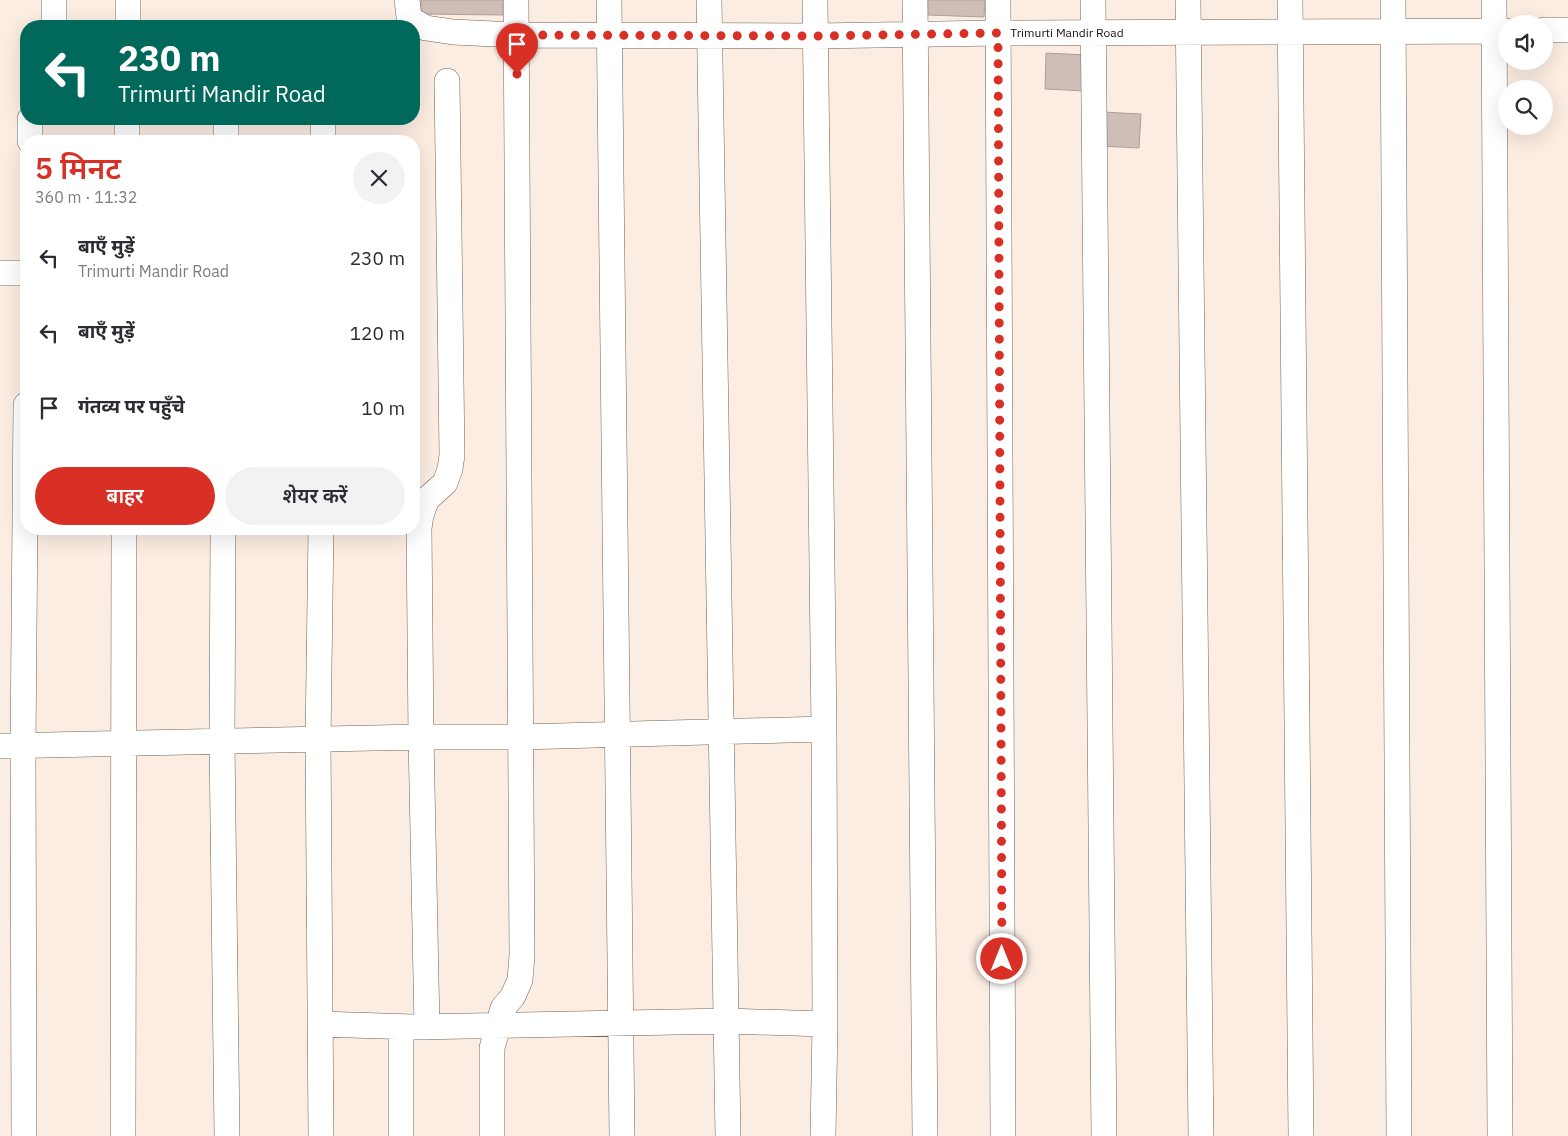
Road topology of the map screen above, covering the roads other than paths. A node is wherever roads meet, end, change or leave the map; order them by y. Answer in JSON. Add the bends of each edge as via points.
{"nodes":[{"id":1,"x":54,"y":0,"type":"edge"},
{"id":2,"x":128,"y":0,"type":"edge"},
{"id":3,"x":407,"y":0,"type":"edge"},
{"id":4,"x":516,"y":0,"type":"edge"},
{"id":5,"x":609,"y":0,"type":"edge"},
{"id":6,"x":709,"y":0,"type":"edge"},
{"id":7,"x":815,"y":0,"type":"edge"},
{"id":8,"x":915,"y":0,"type":"edge"},
{"id":9,"x":998,"y":0,"type":"edge"},
{"id":10,"x":1093,"y":0,"type":"edge"},
{"id":11,"x":1188,"y":0,"type":"edge"},
{"id":12,"x":1290,"y":0,"type":"edge"},
{"id":13,"x":1393,"y":0,"type":"edge"},
{"id":14,"x":1494,"y":0,"type":"edge"},
{"id":15,"x":54,"y":20,"type":"edge"},
{"id":16,"x":128,"y":20,"type":"edge"},
{"id":17,"x":413,"y":20,"type":"edge"},
{"id":18,"x":1498,"y":21,"type":"edge"},
{"id":19,"x":420,"y":25,"type":"edge"},
{"id":20,"x":1553,"y":30,"type":"edge"},
{"id":21,"x":1568,"y":30,"type":"edge"},
{"id":22,"x":1394,"y":31,"type":"junction"},
{"id":23,"x":1498,"y":31,"type":"edge"},
{"id":24,"x":1093,"y":32,"type":"junction"},
{"id":25,"x":1188,"y":32,"type":"junction"},
{"id":26,"x":1290,"y":32,"type":"junction"},
{"id":27,"x":998,"y":33,"type":"junction"},
{"id":28,"x":709,"y":34,"type":"junction"},
{"id":29,"x":916,"y":34,"type":"junction"},
{"id":30,"x":517,"y":35,"type":"junction"},
{"id":31,"x":610,"y":35,"type":"junction"},
{"id":32,"x":816,"y":36,"type":"junction"},
{"id":33,"x":1500,"y":70,"type":"edge"},
{"id":34,"x":447,"y":81,"type":"dead end"},
{"id":35,"x":0,"y":273,"type":"edge"},
{"id":36,"x":20,"y":273,"type":"edge"},
{"id":37,"x":420,"y":522,"type":"edge"},
{"id":38,"x":21,"y":535,"type":"edge"},
{"id":39,"x":124,"y":535,"type":"edge"},
{"id":40,"x":223,"y":535,"type":"edge"},
{"id":41,"x":321,"y":535,"type":"edge"},
{"id":42,"x":419,"y":535,"type":"edge"},
{"id":43,"x":824,"y":729,"type":"junction"},
{"id":44,"x":722,"y":732,"type":"junction"},
{"id":45,"x":617,"y":734,"type":"junction"},
{"id":46,"x":421,"y":737,"type":"junction"},
{"id":47,"x":520,"y":737,"type":"junction"},
{"id":48,"x":318,"y":740,"type":"junction"},
{"id":49,"x":222,"y":742,"type":"junction"},
{"id":50,"x":123,"y":744,"type":"junction"},
{"id":51,"x":12,"y":746,"type":"edge"},
{"id":52,"x":727,"y":1021,"type":"junction"},
{"id":53,"x":621,"y":1022,"type":"junction"},
{"id":54,"x":320,"y":1024,"type":"junction"},
{"id":55,"x":825,"y":1024,"type":"junction"},
{"id":56,"x":497,"y":1026,"type":"junction"},
{"id":57,"x":401,"y":1027,"type":"junction"},
{"id":58,"x":427,"y":1027,"type":"junction"},
{"id":59,"x":24,"y":1136,"type":"edge"},
{"id":60,"x":123,"y":1136,"type":"edge"},
{"id":61,"x":227,"y":1136,"type":"edge"},
{"id":62,"x":321,"y":1136,"type":"edge"},
{"id":63,"x":401,"y":1136,"type":"edge"},
{"id":64,"x":492,"y":1136,"type":"edge"},
{"id":65,"x":622,"y":1136,"type":"edge"},
{"id":66,"x":728,"y":1136,"type":"edge"},
{"id":67,"x":823,"y":1136,"type":"edge"},
{"id":68,"x":925,"y":1136,"type":"edge"},
{"id":69,"x":1003,"y":1136,"type":"edge"},
{"id":70,"x":1104,"y":1136,"type":"edge"},
{"id":71,"x":1201,"y":1136,"type":"edge"},
{"id":72,"x":1301,"y":1136,"type":"edge"},
{"id":73,"x":1399,"y":1136,"type":"edge"},
{"id":74,"x":1500,"y":1136,"type":"edge"}],
"edges":[{"from":1,"to":15,"type":"street"},
{"from":2,"to":16,"type":"street"},
{"from":3,"to":17,"type":"street","name":"Trimurti Mandir Road","via":[[409,17]]},
{"from":4,"to":30,"type":"street"},
{"from":5,"to":31,"type":"street"},
{"from":6,"to":28,"type":"street"},
{"from":7,"to":32,"type":"street"},
{"from":8,"to":29,"type":"street"},
{"from":9,"to":27,"type":"street"},
{"from":10,"to":24,"type":"street"},
{"from":11,"to":25,"type":"street"},
{"from":12,"to":26,"type":"street"},
{"from":13,"to":22,"type":"street"},
{"from":14,"to":18,"type":"street"},
{"from":19,"to":30,"type":"street","name":"Trimurti Mandir Road","via":[[453,32]]},
{"from":20,"to":21,"type":"street"},
{"from":22,"to":23,"type":"street","name":"Trimurti Mandir Road"},
{"from":22,"to":26,"type":"street","name":"Trimurti Mandir Road"},
{"from":22,"to":73,"type":"street"},
{"from":24,"to":25,"type":"street","name":"Trimurti Mandir Road"},
{"from":24,"to":27,"type":"street","name":"Trimurti Mandir Road"},
{"from":24,"to":70,"type":"street"},
{"from":25,"to":26,"type":"street","name":"Trimurti Mandir Road"},
{"from":25,"to":71,"type":"street"},
{"from":26,"to":72,"type":"street"},
{"from":27,"to":29,"type":"street","name":"Trimurti Mandir Road"},
{"from":27,"to":69,"type":"street"},
{"from":28,"to":31,"type":"street","name":"Trimurti Mandir Road"},
{"from":28,"to":32,"type":"street","name":"Trimurti Mandir Road"},
{"from":28,"to":44,"type":"street"},
{"from":29,"to":32,"type":"street","name":"Trimurti Mandir Road"},
{"from":29,"to":68,"type":"street"},
{"from":30,"to":31,"type":"street","name":"Trimurti Mandir Road"},
{"from":30,"to":47,"type":"street"},
{"from":31,"to":45,"type":"street"},
{"from":32,"to":43,"type":"street"},
{"from":33,"to":74,"type":"street"},
{"from":34,"to":37,"type":"street","via":[[452,455],[445,484],[427,499]]},
{"from":35,"to":36,"type":"street"},
{"from":38,"to":51,"type":"street"},
{"from":39,"to":50,"type":"street"},
{"from":40,"to":49,"type":"street"},
{"from":41,"to":48,"type":"street"},
{"from":42,"to":46,"type":"street"},
{"from":43,"to":44,"type":"street"},
{"from":43,"to":55,"type":"street"},
{"from":44,"to":45,"type":"street"},
{"from":44,"to":52,"type":"street"},
{"from":45,"to":47,"type":"street"},
{"from":45,"to":53,"type":"street"},
{"from":46,"to":47,"type":"street"},
{"from":46,"to":48,"type":"street"},
{"from":46,"to":58,"type":"street"},
{"from":47,"to":56,"type":"street","via":[[522,955],[520,980],[503,1008]]},
{"from":48,"to":49,"type":"street"},
{"from":48,"to":54,"type":"street"},
{"from":49,"to":50,"type":"street"},
{"from":49,"to":61,"type":"street"},
{"from":50,"to":51,"type":"street"},
{"from":50,"to":60,"type":"street"},
{"from":51,"to":59,"type":"street"},
{"from":52,"to":53,"type":"street"},
{"from":52,"to":55,"type":"street"},
{"from":52,"to":66,"type":"street"},
{"from":53,"to":56,"type":"street"},
{"from":53,"to":65,"type":"street"},
{"from":54,"to":57,"type":"street"},
{"from":54,"to":62,"type":"street"},
{"from":55,"to":67,"type":"street"},
{"from":56,"to":58,"type":"street"},
{"from":56,"to":64,"type":"street","via":[[492,1048]]},
{"from":57,"to":58,"type":"street"},
{"from":57,"to":63,"type":"street"}]}
